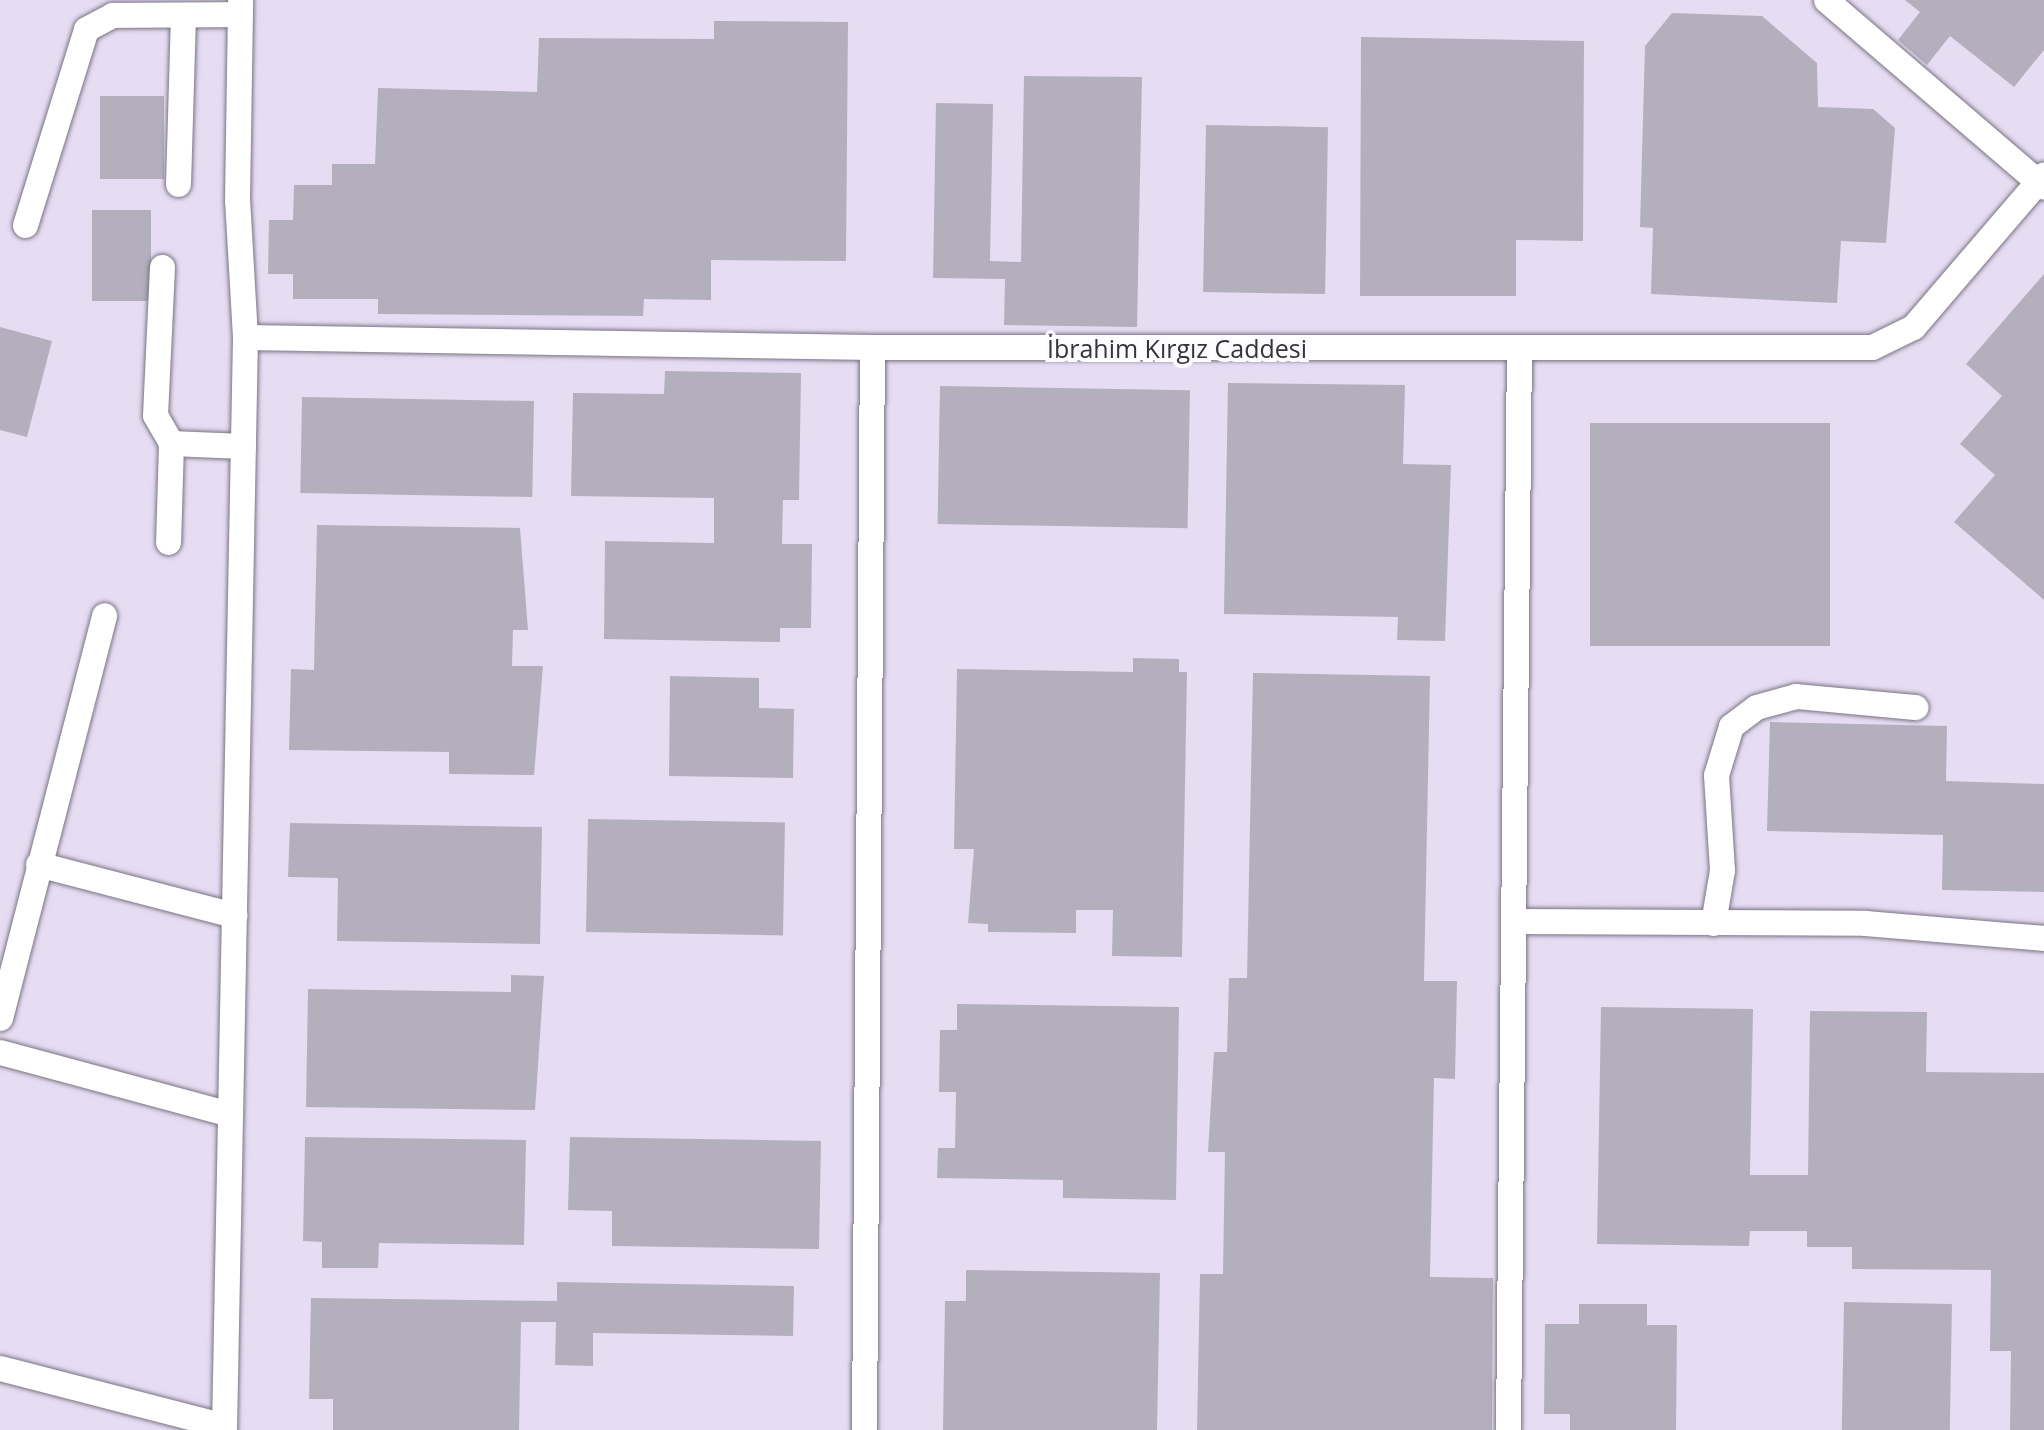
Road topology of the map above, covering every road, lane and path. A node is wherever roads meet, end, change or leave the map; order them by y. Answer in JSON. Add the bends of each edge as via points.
{"nodes":[{"id":1,"x":1826,"y":0,"type":"edge"},
{"id":2,"x":240,"y":7,"type":"edge"},
{"id":3,"x":183,"y":15,"type":"junction"},
{"id":4,"x":2042,"y":181,"type":"edge"},
{"id":5,"x":178,"y":184,"type":"dead end"},
{"id":6,"x":25,"y":225,"type":"dead end"},
{"id":7,"x":162,"y":267,"type":"dead end"},
{"id":8,"x":245,"y":338,"type":"junction"},
{"id":9,"x":872,"y":347,"type":"junction"},
{"id":10,"x":1519,"y":349,"type":"junction"},
{"id":11,"x":172,"y":444,"type":"junction"},
{"id":12,"x":243,"y":446,"type":"junction"},
{"id":13,"x":168,"y":542,"type":"dead end"},
{"id":14,"x":104,"y":615,"type":"dead end"},
{"id":15,"x":1915,"y":707,"type":"dead end"},
{"id":16,"x":38,"y":864,"type":"junction"},
{"id":17,"x":234,"y":915,"type":"junction"},
{"id":18,"x":1515,"y":921,"type":"junction"},
{"id":19,"x":1713,"y":923,"type":"junction"},
{"id":20,"x":2044,"y":938,"type":"edge"},
{"id":21,"x":0,"y":1018,"type":"edge"},
{"id":22,"x":0,"y":1052,"type":"edge"},
{"id":23,"x":230,"y":1114,"type":"junction"},
{"id":24,"x":0,"y":1368,"type":"edge"},
{"id":25,"x":224,"y":1428,"type":"edge"},
{"id":26,"x":864,"y":1430,"type":"edge"},
{"id":27,"x":1508,"y":1430,"type":"edge"}],
"edges":[{"from":1,"to":4,"type":"street"},
{"from":2,"to":3,"type":"street"},
{"from":2,"to":8,"type":"street","via":[[237,200]]},
{"from":3,"to":5,"type":"street"},
{"from":3,"to":6,"type":"street","via":[[112,15],[86,29]]},
{"from":4,"to":10,"type":"street","name":"İbrahim Kırgız Caddesi","via":[[1913,327],[1872,347]]},
{"from":7,"to":11,"type":"street","via":[[155,414]]},
{"from":8,"to":9,"type":"street","name":"İbrahim Kırgız Caddesi"},
{"from":8,"to":12,"type":"street"},
{"from":9,"to":10,"type":"street","name":"İbrahim Kırgız Caddesi"},
{"from":9,"to":26,"type":"street"},
{"from":10,"to":18,"type":"street"},
{"from":11,"to":12,"type":"street"},
{"from":11,"to":13,"type":"street"},
{"from":12,"to":17,"type":"street"},
{"from":14,"to":16,"type":"street"},
{"from":15,"to":19,"type":"street","via":[[1796,696],[1756,707],[1731,726],[1716,775],[1722,870]]},
{"from":16,"to":17,"type":"street"},
{"from":16,"to":21,"type":"street"},
{"from":17,"to":23,"type":"street"},
{"from":18,"to":19,"type":"street"},
{"from":18,"to":27,"type":"street"},
{"from":19,"to":20,"type":"street","via":[[1865,923]]},
{"from":22,"to":23,"type":"street"},
{"from":23,"to":25,"type":"street"},
{"from":24,"to":25,"type":"street"}]}
